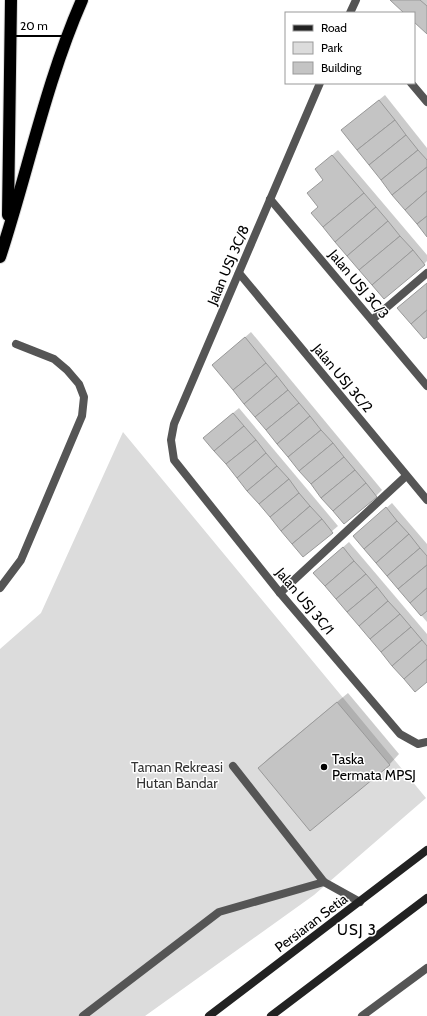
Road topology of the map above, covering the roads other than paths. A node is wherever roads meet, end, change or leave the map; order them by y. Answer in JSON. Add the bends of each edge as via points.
{"nodes":[{"id":1,"x":12,"y":0,"type":"edge"},
{"id":2,"x":82,"y":0,"type":"edge"},
{"id":3,"x":356,"y":0,"type":"edge"},
{"id":4,"x":351,"y":12,"type":"edge"},
{"id":5,"x":320,"y":84,"type":"edge"},
{"id":6,"x":412,"y":84,"type":"edge"},
{"id":7,"x":427,"y":102,"type":"edge"},
{"id":8,"x":270,"y":198,"type":"junction"},
{"id":9,"x":8,"y":232,"type":"junction"},
{"id":10,"x":0,"y":257,"type":"edge"},
{"id":11,"x":239,"y":272,"type":"junction"},
{"id":12,"x":427,"y":274,"type":"edge"},
{"id":13,"x":372,"y":320,"type":"junction"},
{"id":14,"x":16,"y":344,"type":"dead end"},
{"id":15,"x":427,"y":386,"type":"edge"},
{"id":16,"x":174,"y":460,"type":"joint"},
{"id":17,"x":406,"y":476,"type":"junction"},
{"id":18,"x":427,"y":500,"type":"edge"},
{"id":19,"x":0,"y":588,"type":"edge"},
{"id":20,"x":280,"y":592,"type":"junction"},
{"id":21,"x":427,"y":742,"type":"edge"},
{"id":22,"x":233,"y":766,"type":"dead end"},
{"id":23,"x":427,"y":850,"type":"edge"},
{"id":24,"x":324,"y":882,"type":"junction"},
{"id":25,"x":427,"y":898,"type":"edge"},
{"id":26,"x":360,"y":902,"type":"junction"},
{"id":27,"x":427,"y":968,"type":"edge"},
{"id":28,"x":83,"y":1016,"type":"edge"},
{"id":29,"x":210,"y":1016,"type":"edge"},
{"id":30,"x":271,"y":1016,"type":"edge"},
{"id":31,"x":362,"y":1016,"type":"edge"}],
"edges":[{"from":1,"to":9,"type":"highway"},
{"from":2,"to":9,"type":"highway","via":[[49,88]]},
{"from":3,"to":4,"type":"street"},
{"from":5,"to":8,"type":"street","name":"Jalan USJ 3C/8"},
{"from":6,"to":7,"type":"street"},
{"from":8,"to":11,"type":"street","name":"Jalan USJ 3C/8"},
{"from":8,"to":13,"type":"street","name":"Jalan USJ 3C/3"},
{"from":9,"to":10,"type":"highway"},
{"from":11,"to":16,"type":"street","name":"Jalan USJ 3C/8","via":[[174,424],[171,440]]},
{"from":11,"to":17,"type":"street","name":"Jalan USJ 3C/2"},
{"from":12,"to":13,"type":"street"},
{"from":13,"to":15,"type":"street","name":"Jalan USJ 3C/3"},
{"from":14,"to":19,"type":"street","via":[[54,360],[67,370],[79,384],[84,397],[82,416],[21,560]]},
{"from":16,"to":20,"type":"street","name":"Jalan USJ 3C/1"},
{"from":17,"to":18,"type":"street","name":"Jalan USJ 3C/2"},
{"from":17,"to":20,"type":"street"},
{"from":20,"to":21,"type":"street","name":"Jalan USJ 3C/1","via":[[400,734],[418,744]]},
{"from":22,"to":24,"type":"street"},
{"from":23,"to":26,"type":"main road","name":"Persiaran Setia"},
{"from":24,"to":26,"type":"street"},
{"from":24,"to":28,"type":"street","via":[[219,912]]},
{"from":25,"to":30,"type":"main road"},
{"from":26,"to":29,"type":"main road","name":"Persiaran Setia"},
{"from":27,"to":31,"type":"street"}]}
